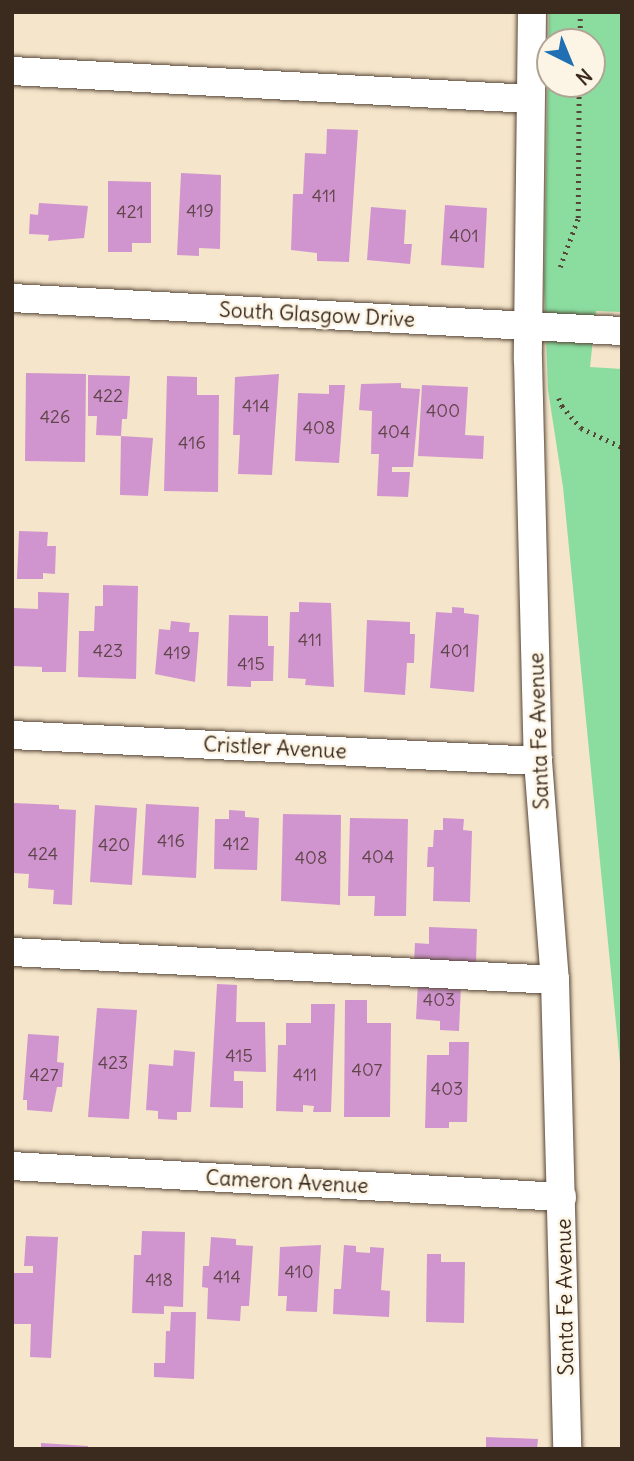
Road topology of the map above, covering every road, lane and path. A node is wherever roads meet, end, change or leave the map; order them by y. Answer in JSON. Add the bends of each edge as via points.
{"nodes":[{"id":1,"x":531,"y":12,"type":"edge"},
{"id":2,"x":12,"y":71,"type":"edge"},
{"id":3,"x":579,"y":98,"type":"edge"},
{"id":4,"x":530,"y":99,"type":"junction"},
{"id":5,"x":559,"y":270,"type":"dead end"},
{"id":6,"x":12,"y":298,"type":"edge"},
{"id":7,"x":528,"y":327,"type":"junction"},
{"id":8,"x":622,"y":331,"type":"edge"},
{"id":9,"x":557,"y":391,"type":"dead end"},
{"id":10,"x":622,"y":447,"type":"edge"},
{"id":11,"x":12,"y":735,"type":"edge"},
{"id":12,"x":538,"y":761,"type":"junction"},
{"id":13,"x":12,"y":952,"type":"edge"},
{"id":14,"x":555,"y":980,"type":"junction"},
{"id":15,"x":12,"y":1167,"type":"edge"},
{"id":16,"x":562,"y":1198,"type":"junction"},
{"id":17,"x":567,"y":1449,"type":"edge"}],
"edges":[{"from":1,"to":4,"type":"street","name":"Santa Fe Avenue"},
{"from":2,"to":4,"type":"street"},
{"from":3,"to":5,"type":"path","via":[[578,218]]},
{"from":4,"to":7,"type":"street","name":"Santa Fe Avenue"},
{"from":6,"to":7,"type":"street","name":"South Glasgow Drive"},
{"from":7,"to":8,"type":"street","name":"South Glasgow Drive"},
{"from":7,"to":12,"type":"street","name":"Santa Fe Avenue"},
{"from":9,"to":10,"type":"path","via":[[562,406],[581,428]]},
{"from":11,"to":12,"type":"street","name":"Cristler Avenue"},
{"from":12,"to":14,"type":"street","name":"Santa Fe Avenue"},
{"from":13,"to":14,"type":"street"},
{"from":14,"to":16,"type":"street","name":"Santa Fe Avenue"},
{"from":15,"to":16,"type":"street","name":"Cameron Avenue"},
{"from":16,"to":17,"type":"street","name":"Santa Fe Avenue"}]}
